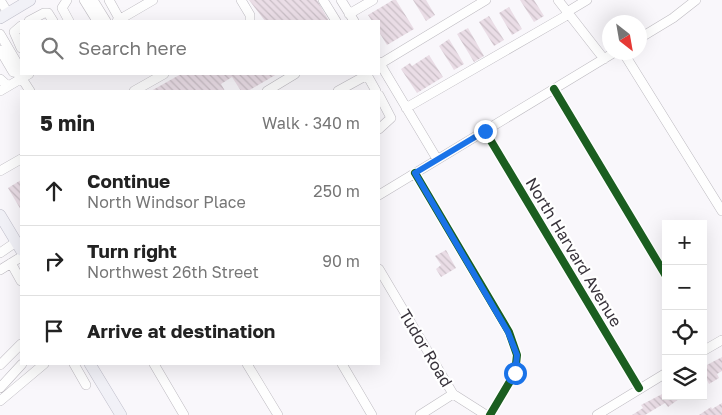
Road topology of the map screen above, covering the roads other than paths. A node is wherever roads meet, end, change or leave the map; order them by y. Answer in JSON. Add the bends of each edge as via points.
{"nodes":[{"id":1,"x":0,"y":0,"type":"edge"},
{"id":2,"x":30,"y":0,"type":"edge"},
{"id":3,"x":67,"y":0,"type":"edge"},
{"id":4,"x":84,"y":0,"type":"edge"},
{"id":5,"x":93,"y":0,"type":"edge"},
{"id":6,"x":109,"y":0,"type":"edge"},
{"id":7,"x":153,"y":0,"type":"edge"},
{"id":8,"x":241,"y":0,"type":"edge"},
{"id":9,"x":323,"y":0,"type":"edge"},
{"id":10,"x":341,"y":0,"type":"edge"},
{"id":11,"x":373,"y":0,"type":"edge"},
{"id":12,"x":486,"y":0,"type":"edge"},
{"id":13,"x":558,"y":0,"type":"edge"},
{"id":14,"x":587,"y":0,"type":"edge"},
{"id":15,"x":696,"y":0,"type":"edge"},
{"id":16,"x":568,"y":13,"type":"junction"},
{"id":17,"x":4,"y":16,"type":"edge"},
{"id":18,"x":352,"y":18,"type":"edge"},
{"id":19,"x":33,"y":20,"type":"edge"},
{"id":20,"x":52,"y":20,"type":"edge"},
{"id":21,"x":68,"y":20,"type":"edge"},
{"id":22,"x":96,"y":20,"type":"edge"},
{"id":23,"x":105,"y":20,"type":"edge"},
{"id":24,"x":119,"y":20,"type":"edge"},
{"id":25,"x":250,"y":20,"type":"edge"},
{"id":26,"x":335,"y":20,"type":"edge"},
{"id":27,"x":20,"y":27,"type":"edge"},
{"id":28,"x":0,"y":34,"type":"edge"},
{"id":29,"x":647,"y":34,"type":"edge"},
{"id":30,"x":20,"y":46,"type":"edge"},
{"id":31,"x":0,"y":50,"type":"edge"},
{"id":32,"x":602,"y":56,"type":"edge"},
{"id":33,"x":602,"y":60,"type":"edge"},
{"id":34,"x":628,"y":60,"type":"edge"},
{"id":35,"x":380,"y":65,"type":"edge"},
{"id":36,"x":20,"y":68,"type":"edge"},
{"id":37,"x":20,"y":74,"type":"edge"},
{"id":38,"x":23,"y":75,"type":"edge"},
{"id":39,"x":162,"y":75,"type":"edge"},
{"id":40,"x":293,"y":75,"type":"edge"},
{"id":41,"x":365,"y":75,"type":"edge"},
{"id":42,"x":368,"y":75,"type":"edge"},
{"id":43,"x":0,"y":79,"type":"edge"},
{"id":44,"x":4,"y":89,"type":"edge"},
{"id":45,"x":554,"y":89,"type":"junction"},
{"id":46,"x":30,"y":90,"type":"edge"},
{"id":47,"x":136,"y":90,"type":"edge"},
{"id":48,"x":270,"y":90,"type":"edge"},
{"id":49,"x":340,"y":90,"type":"edge"},
{"id":50,"x":375,"y":90,"type":"edge"},
{"id":51,"x":380,"y":97,"type":"edge"},
{"id":52,"x":406,"y":108,"type":"junction"},
{"id":53,"x":380,"y":127,"type":"edge"},
{"id":54,"x":485,"y":131,"type":"junction"},
{"id":55,"x":437,"y":159,"type":"junction"},
{"id":56,"x":20,"y":160,"type":"edge"},
{"id":57,"x":0,"y":171,"type":"edge"},
{"id":58,"x":415,"y":173,"type":"junction"},
{"id":59,"x":380,"y":194,"type":"edge"},
{"id":60,"x":722,"y":211,"type":"edge"},
{"id":61,"x":0,"y":215,"type":"edge"},
{"id":62,"x":19,"y":246,"type":"edge"},
{"id":63,"x":0,"y":251,"type":"edge"},
{"id":64,"x":20,"y":258,"type":"edge"},
{"id":65,"x":11,"y":263,"type":"junction"},
{"id":66,"x":662,"y":269,"type":"edge"},
{"id":67,"x":0,"y":270,"type":"edge"},
{"id":68,"x":380,"y":271,"type":"edge"},
{"id":69,"x":20,"y":279,"type":"edge"},
{"id":70,"x":722,"y":340,"type":"edge"},
{"id":71,"x":20,"y":345,"type":"edge"},
{"id":72,"x":707,"y":349,"type":"edge"},
{"id":73,"x":0,"y":365,"type":"edge"},
{"id":74,"x":21,"y":365,"type":"edge"},
{"id":75,"x":43,"y":365,"type":"edge"},
{"id":76,"x":75,"y":365,"type":"edge"},
{"id":77,"x":94,"y":365,"type":"edge"},
{"id":78,"x":155,"y":365,"type":"edge"},
{"id":79,"x":248,"y":365,"type":"edge"},
{"id":80,"x":343,"y":365,"type":"edge"},
{"id":81,"x":662,"y":375,"type":"edge"},
{"id":82,"x":86,"y":385,"type":"dead end"},
{"id":83,"x":0,"y":388,"type":"edge"},
{"id":84,"x":640,"y":388,"type":"junction"},
{"id":85,"x":453,"y":394,"type":"junction"},
{"id":86,"x":0,"y":401,"type":"edge"},
{"id":87,"x":121,"y":415,"type":"edge"},
{"id":88,"x":184,"y":415,"type":"edge"},
{"id":89,"x":278,"y":415,"type":"edge"},
{"id":90,"x":372,"y":415,"type":"edge"},
{"id":91,"x":420,"y":415,"type":"edge"},
{"id":92,"x":488,"y":415,"type":"edge"},
{"id":93,"x":597,"y":415,"type":"edge"}],
"edges":[{"from":1,"to":17,"type":"street"},
{"from":2,"to":17,"type":"main road"},
{"from":3,"to":21,"type":"street","via":[[62,6]]},
{"from":4,"to":22,"type":"street"},
{"from":5,"to":23,"type":"street"},
{"from":6,"to":24,"type":"street"},
{"from":7,"to":24,"type":"street"},
{"from":8,"to":25,"type":"street"},
{"from":9,"to":26,"type":"street"},
{"from":10,"to":18,"type":"street"},
{"from":11,"to":18,"type":"street"},
{"from":12,"to":35,"type":"street"},
{"from":13,"to":16,"type":"street"},
{"from":14,"to":16,"type":"street"},
{"from":15,"to":29,"type":"street"},
{"from":16,"to":32,"type":"street"},
{"from":16,"to":52,"type":"street"},
{"from":19,"to":20,"type":"street","via":[[48,13]]},
{"from":27,"to":30,"type":"street","via":[[14,32]]},
{"from":28,"to":36,"type":"street"},
{"from":31,"to":37,"type":"street","via":[[13,72]]},
{"from":33,"to":45,"type":"street"},
{"from":34,"to":60,"type":"street"},
{"from":35,"to":52,"type":"street"},
{"from":38,"to":44,"type":"street"},
{"from":38,"to":46,"type":"street"},
{"from":39,"to":47,"type":"street"},
{"from":40,"to":48,"type":"street"},
{"from":41,"to":49,"type":"street"},
{"from":42,"to":50,"type":"street"},
{"from":43,"to":44,"type":"street"},
{"from":45,"to":54,"type":"street"},
{"from":45,"to":66,"type":"street"},
{"from":51,"to":53,"type":"street","via":[[391,118]]},
{"from":52,"to":55,"type":"street"},
{"from":54,"to":55,"type":"street"},
{"from":54,"to":84,"type":"street","name":"North Harvard Avenue"},
{"from":55,"to":58,"type":"street"},
{"from":56,"to":57,"type":"street"},
{"from":58,"to":59,"type":"street"},
{"from":58,"to":92,"type":"street","via":[[508,332],[517,355],[515,373]]},
{"from":61,"to":62,"type":"main road"},
{"from":62,"to":63,"type":"street"},
{"from":64,"to":65,"type":"street"},
{"from":65,"to":67,"type":"street"},
{"from":65,"to":69,"type":"street"},
{"from":68,"to":85,"type":"street","name":"Tudor Road"},
{"from":70,"to":72,"type":"street"},
{"from":71,"to":73,"type":"street"},
{"from":74,"to":83,"type":"street"},
{"from":75,"to":86,"type":"street"},
{"from":76,"to":82,"type":"street"},
{"from":77,"to":87,"type":"main road"},
{"from":78,"to":88,"type":"street"},
{"from":79,"to":89,"type":"street"},
{"from":80,"to":90,"type":"street"},
{"from":81,"to":84,"type":"street"},
{"from":84,"to":93,"type":"street"},
{"from":85,"to":91,"type":"street"},
{"from":85,"to":92,"type":"street","name":"Tudor Road"}]}
